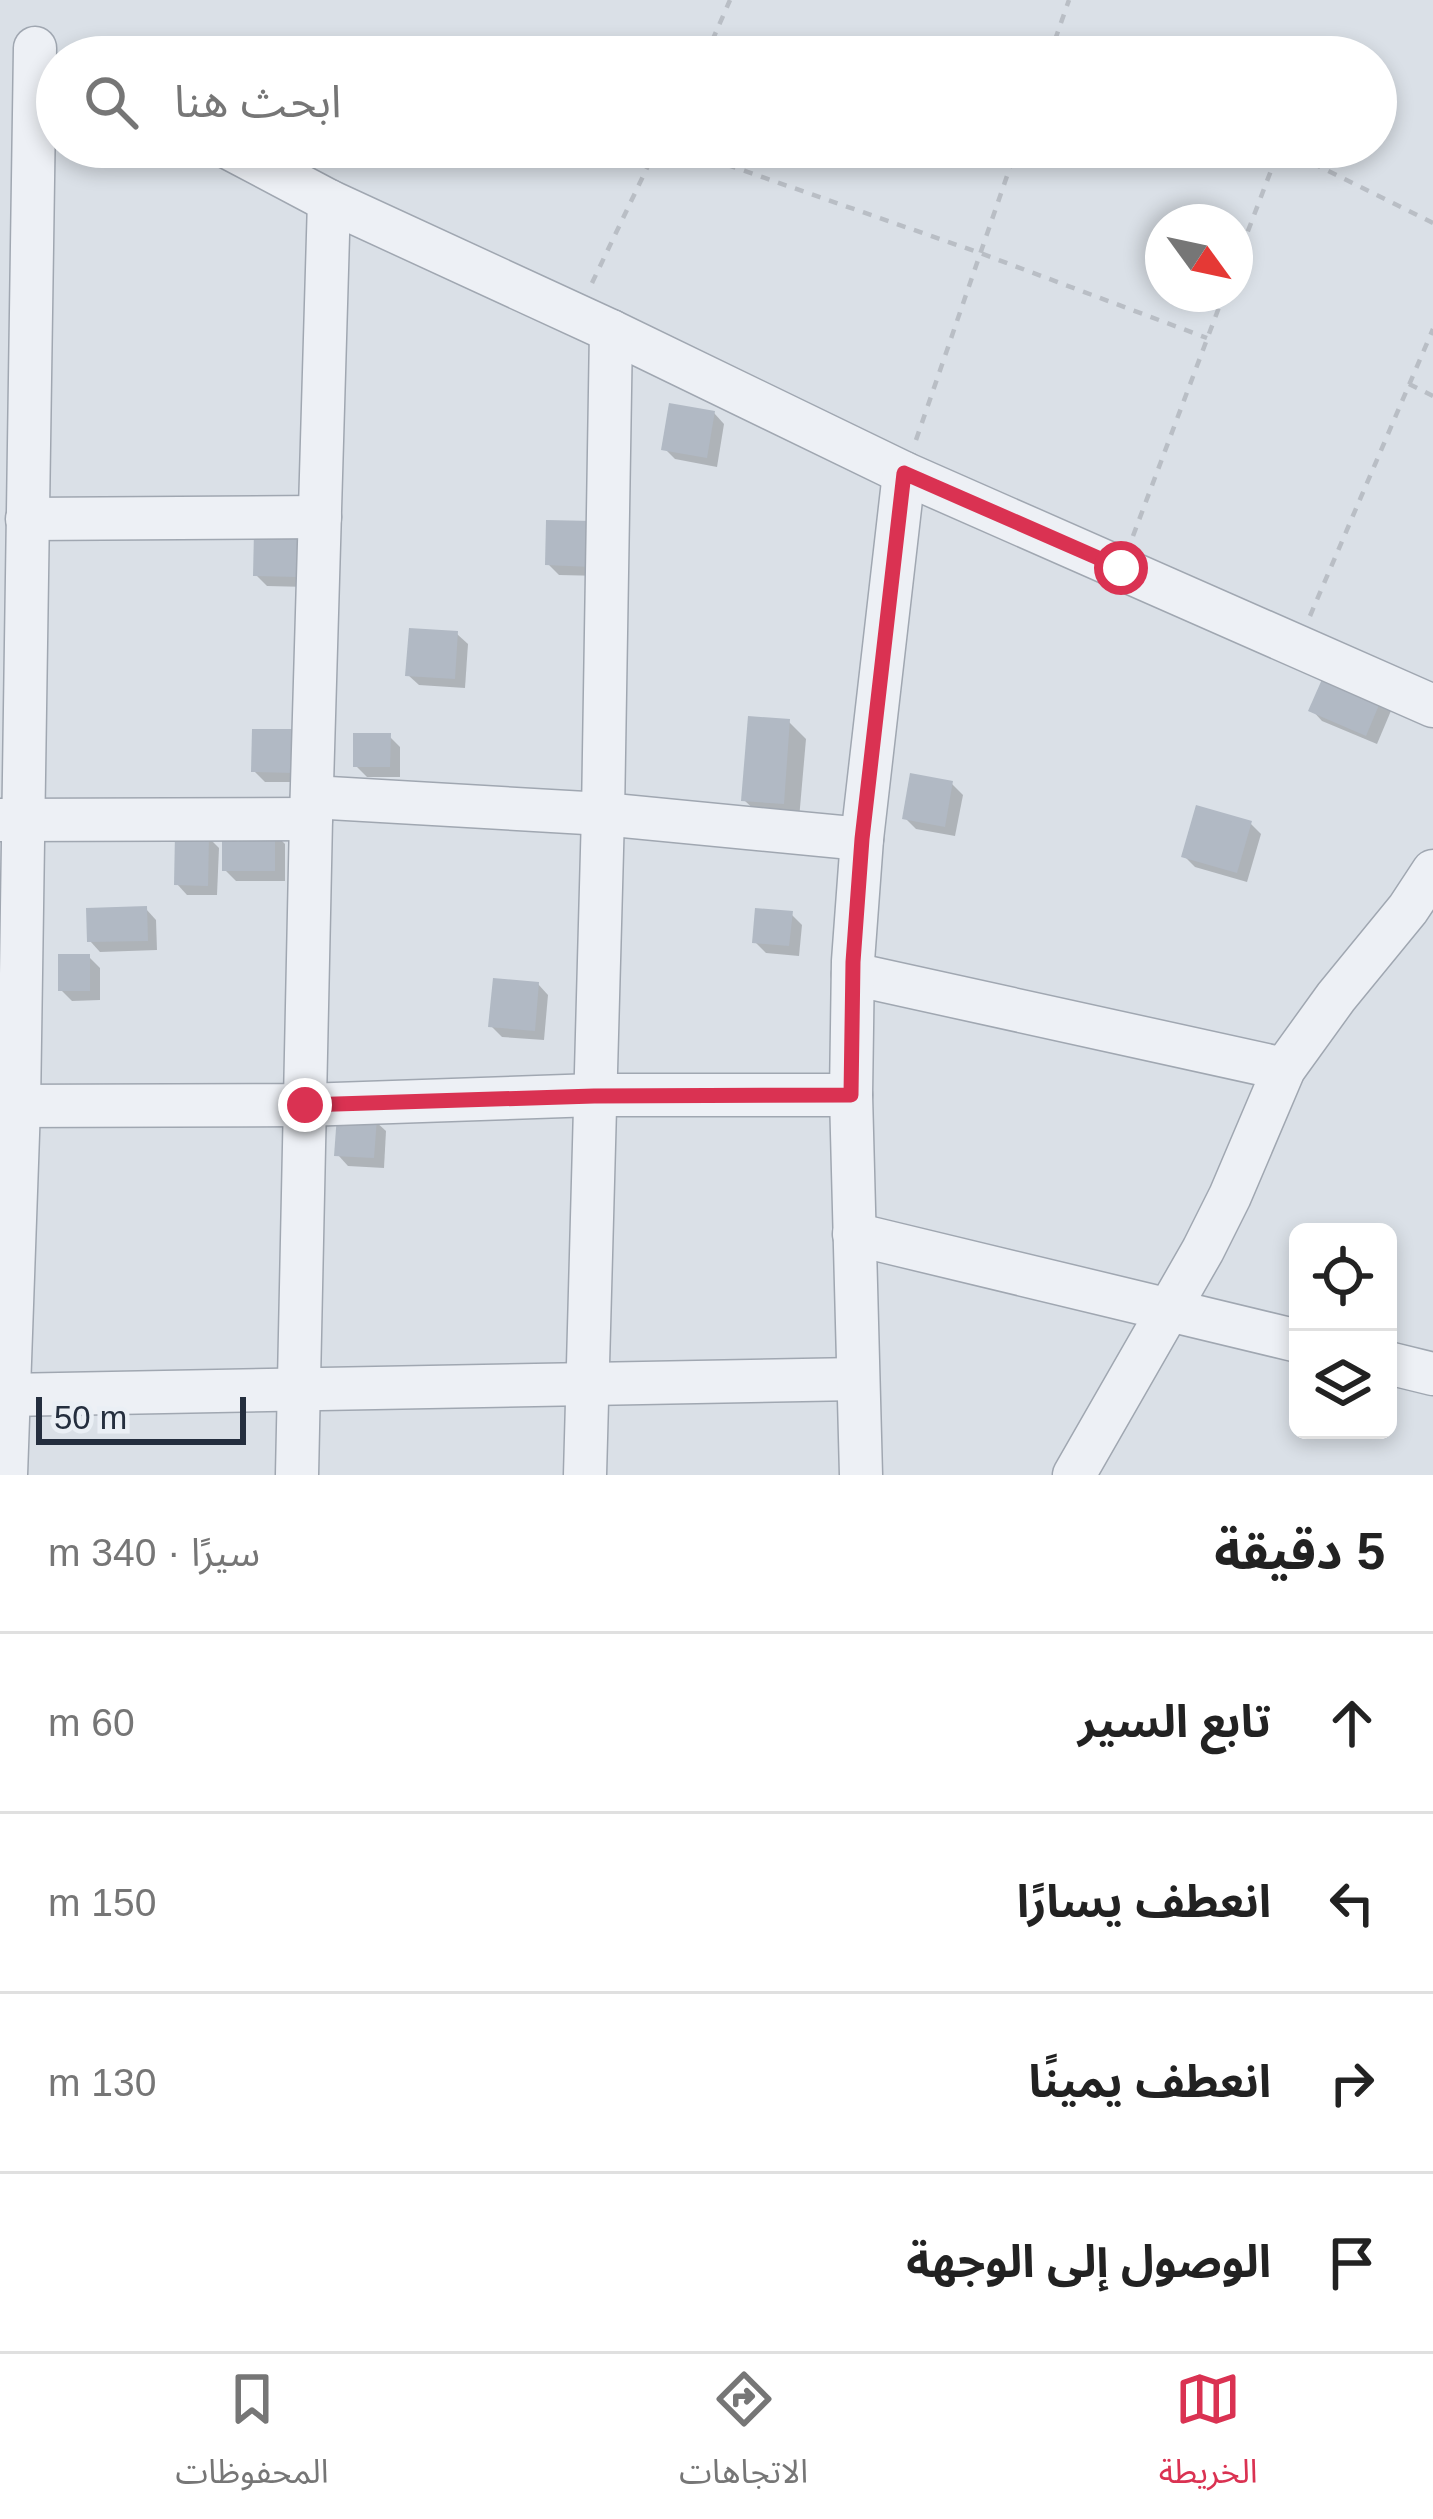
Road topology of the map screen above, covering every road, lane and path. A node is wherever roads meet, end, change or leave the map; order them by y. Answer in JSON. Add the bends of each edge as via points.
{"nodes":[{"id":1,"x":730,"y":0,"type":"edge"},
{"id":2,"x":1070,"y":0,"type":"edge"},
{"id":3,"x":714,"y":36,"type":"edge"},
{"id":4,"x":1057,"y":36,"type":"edge"},
{"id":5,"x":31,"y":47,"type":"edge"},
{"id":6,"x":266,"y":168,"type":"edge"},
{"id":7,"x":649,"y":168,"type":"edge"},
{"id":8,"x":736,"y":168,"type":"edge"},
{"id":9,"x":1010,"y":168,"type":"edge"},
{"id":10,"x":1272,"y":168,"type":"edge"},
{"id":11,"x":1322,"y":168,"type":"edge"},
{"id":12,"x":329,"y":201,"type":"junction"},
{"id":13,"x":1253,"y":218,"type":"edge"},
{"id":14,"x":1433,"y":223,"type":"edge"},
{"id":15,"x":16,"y":224,"type":"edge"},
{"id":16,"x":980,"y":253,"type":"junction"},
{"id":17,"x":1217,"y":312,"type":"edge"},
{"id":18,"x":594,"y":323,"type":"junction"},
{"id":19,"x":1433,"y":329,"type":"edge"},
{"id":20,"x":1207,"y":338,"type":"junction"},
{"id":21,"x":1409,"y":384,"type":"junction"},
{"id":22,"x":1433,"y":396,"type":"edge"},
{"id":23,"x":904,"y":473,"type":"junction"},
{"id":24,"x":320,"y":517,"type":"junction"},
{"id":25,"x":27,"y":519,"type":"junction"},
{"id":26,"x":1121,"y":568,"type":"junction"},
{"id":27,"x":1297,"y":644,"type":"junction"},
{"id":28,"x":1433,"y":706,"type":"edge"},
{"id":29,"x":312,"y":808,"type":"junction"},
{"id":30,"x":603,"y":814,"type":"junction"},
{"id":31,"x":11,"y":820,"type":"edge"},
{"id":32,"x":862,"y":839,"type":"junction"},
{"id":33,"x":1433,"y":871,"type":"edge"},
{"id":34,"x":853,"y":974,"type":"junction"},
{"id":35,"x":1284,"y":1069,"type":"junction"},
{"id":36,"x":851,"y":1095,"type":"junction"},
{"id":37,"x":594,"y":1096,"type":"junction"},
{"id":38,"x":305,"y":1105,"type":"junction"},
{"id":39,"x":9,"y":1106,"type":"edge"},
{"id":40,"x":854,"y":1234,"type":"junction"},
{"id":41,"x":1169,"y":1310,"type":"junction"},
{"id":42,"x":1289,"y":1339,"type":"edge"},
{"id":43,"x":1397,"y":1365,"type":"edge"},
{"id":44,"x":1433,"y":1374,"type":"edge"},
{"id":45,"x":857,"y":1379,"type":"junction"},
{"id":46,"x":587,"y":1384,"type":"junction"},
{"id":47,"x":299,"y":1389,"type":"junction"},
{"id":48,"x":7,"y":1394,"type":"junction"},
{"id":49,"x":6,"y":1475,"type":"edge"},
{"id":50,"x":297,"y":1475,"type":"edge"},
{"id":51,"x":585,"y":1475,"type":"edge"},
{"id":52,"x":861,"y":1475,"type":"edge"},
{"id":53,"x":1075,"y":1475,"type":"edge"}],
"edges":[{"from":1,"to":3,"type":"path"},
{"from":2,"to":4,"type":"path"},
{"from":5,"to":15,"type":"street"},
{"from":6,"to":12,"type":"street"},
{"from":7,"to":18,"type":"path"},
{"from":8,"to":16,"type":"path"},
{"from":9,"to":16,"type":"path"},
{"from":10,"to":13,"type":"path"},
{"from":11,"to":14,"type":"path"},
{"from":12,"to":18,"type":"street"},
{"from":12,"to":24,"type":"street"},
{"from":15,"to":25,"type":"street"},
{"from":16,"to":20,"type":"path"},
{"from":16,"to":23,"type":"path"},
{"from":17,"to":20,"type":"path"},
{"from":18,"to":23,"type":"street"},
{"from":18,"to":30,"type":"street"},
{"from":19,"to":21,"type":"path"},
{"from":20,"to":26,"type":"path"},
{"from":21,"to":22,"type":"path"},
{"from":21,"to":27,"type":"path"},
{"from":23,"to":26,"type":"street"},
{"from":23,"to":32,"type":"street"},
{"from":24,"to":25,"type":"street"},
{"from":24,"to":29,"type":"street"},
{"from":25,"to":31,"type":"street"},
{"from":26,"to":27,"type":"street"},
{"from":27,"to":28,"type":"street"},
{"from":29,"to":30,"type":"street"},
{"from":29,"to":31,"type":"street"},
{"from":29,"to":38,"type":"street"},
{"from":30,"to":32,"type":"street"},
{"from":30,"to":37,"type":"street"},
{"from":31,"to":39,"type":"street"},
{"from":32,"to":34,"type":"street"},
{"from":33,"to":35,"type":"street"},
{"from":34,"to":35,"type":"street"},
{"from":34,"to":36,"type":"street"},
{"from":35,"to":41,"type":"street"},
{"from":36,"to":37,"type":"street"},
{"from":36,"to":40,"type":"street"},
{"from":37,"to":38,"type":"street"},
{"from":37,"to":46,"type":"street"},
{"from":38,"to":39,"type":"street"},
{"from":38,"to":47,"type":"street"},
{"from":39,"to":48,"type":"street"},
{"from":40,"to":41,"type":"street"},
{"from":40,"to":45,"type":"street"},
{"from":41,"to":42,"type":"street"},
{"from":41,"to":53,"type":"street"},
{"from":43,"to":44,"type":"street"},
{"from":45,"to":46,"type":"street"},
{"from":45,"to":52,"type":"street"},
{"from":46,"to":47,"type":"street"},
{"from":46,"to":51,"type":"street"},
{"from":47,"to":48,"type":"street"},
{"from":47,"to":50,"type":"street"},
{"from":48,"to":49,"type":"street"}]}
